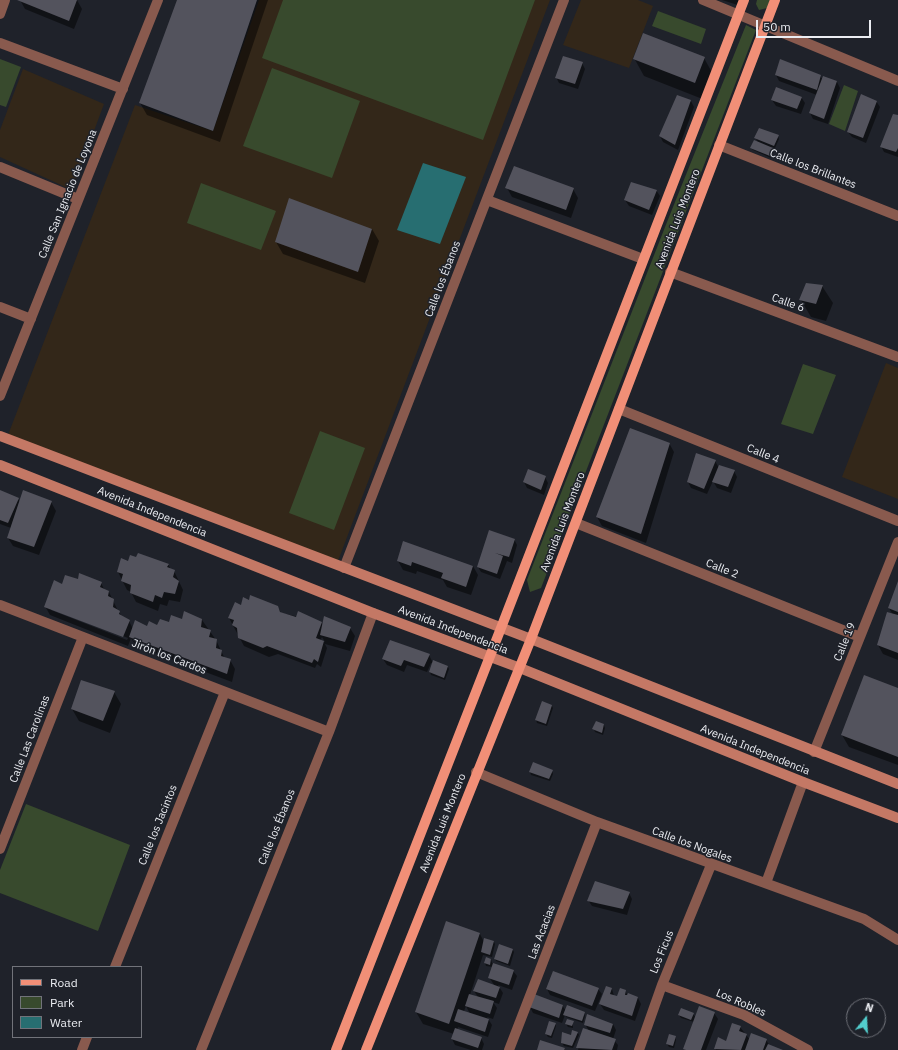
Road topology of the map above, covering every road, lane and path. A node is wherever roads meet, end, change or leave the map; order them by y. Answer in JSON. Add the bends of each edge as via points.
{"nodes":[{"id":1,"x":5,"y":0,"type":"edge"},
{"id":2,"x":158,"y":0,"type":"edge"},
{"id":3,"x":564,"y":0,"type":"edge"},
{"id":4,"x":702,"y":0,"type":"edge"},
{"id":5,"x":744,"y":0,"type":"edge"},
{"id":6,"x":775,"y":0,"type":"edge"},
{"id":7,"x":0,"y":14,"type":"edge"},
{"id":8,"x":739,"y":14,"type":"junction"},
{"id":9,"x":765,"y":25,"type":"junction"},
{"id":10,"x":0,"y":43,"type":"edge"},
{"id":11,"x":898,"y":81,"type":"edge"},
{"id":12,"x":122,"y":89,"type":"junction"},
{"id":13,"x":719,"y":146,"type":"junction"},
{"id":14,"x":0,"y":167,"type":"edge"},
{"id":15,"x":78,"y":199,"type":"junction"},
{"id":16,"x":486,"y":200,"type":"junction"},
{"id":17,"x":898,"y":216,"type":"edge"},
{"id":18,"x":643,"y":258,"type":"junction"},
{"id":19,"x":670,"y":272,"type":"junction"},
{"id":20,"x":0,"y":307,"type":"edge"},
{"id":21,"x":31,"y":319,"type":"junction"},
{"id":22,"x":898,"y":357,"type":"edge"},
{"id":23,"x":0,"y":396,"type":"edge"},
{"id":24,"x":619,"y":409,"type":"junction"},
{"id":25,"x":0,"y":436,"type":"edge"},
{"id":26,"x":0,"y":465,"type":"edge"},
{"id":27,"x":898,"y":521,"type":"edge"},
{"id":28,"x":576,"y":523,"type":"junction"},
{"id":29,"x":898,"y":542,"type":"edge"},
{"id":30,"x":344,"y":568,"type":"junction"},
{"id":31,"x":0,"y":605,"type":"edge"},
{"id":32,"x":373,"y":613,"type":"junction"},
{"id":33,"x":502,"y":628,"type":"junction"},
{"id":34,"x":83,"y":637,"type":"junction"},
{"id":35,"x":860,"y":637,"type":"junction"},
{"id":36,"x":531,"y":639,"type":"junction"},
{"id":37,"x":490,"y":656,"type":"junction"},
{"id":38,"x":520,"y":668,"type":"junction"},
{"id":39,"x":225,"y":692,"type":"junction"},
{"id":40,"x":329,"y":732,"type":"junction"},
{"id":41,"x":814,"y":752,"type":"junction"},
{"id":42,"x":476,"y":772,"type":"junction"},
{"id":43,"x":803,"y":782,"type":"junction"},
{"id":44,"x":898,"y":784,"type":"edge"},
{"id":45,"x":898,"y":818,"type":"edge"},
{"id":46,"x":597,"y":822,"type":"junction"},
{"id":47,"x":0,"y":849,"type":"edge"},
{"id":48,"x":711,"y":865,"type":"junction"},
{"id":49,"x":766,"y":883,"type":"junction"},
{"id":50,"x":898,"y":940,"type":"edge"},
{"id":51,"x":115,"y":966,"type":"edge"},
{"id":52,"x":662,"y":985,"type":"junction"},
{"id":53,"x":87,"y":1038,"type":"edge"},
{"id":54,"x":82,"y":1050,"type":"edge"},
{"id":55,"x":201,"y":1050,"type":"edge"},
{"id":56,"x":336,"y":1050,"type":"edge"},
{"id":57,"x":366,"y":1050,"type":"edge"},
{"id":58,"x":508,"y":1050,"type":"edge"},
{"id":59,"x":639,"y":1050,"type":"edge"},
{"id":60,"x":808,"y":1050,"type":"edge"}],
"edges":[{"from":1,"to":7,"type":"street"},
{"from":2,"to":12,"type":"street","name":"Calle San Ignacio de Loyona"},
{"from":3,"to":16,"type":"street","name":"Calle los Ébanos"},
{"from":4,"to":8,"type":"street"},
{"from":5,"to":8,"type":"main road","name":"Avenida Luis Montero"},
{"from":6,"to":9,"type":"main road","name":"Avenida Luis Montero"},
{"from":8,"to":9,"type":"street"},
{"from":8,"to":18,"type":"main road","name":"Avenida Luis Montero"},
{"from":9,"to":11,"type":"street"},
{"from":9,"to":13,"type":"main road","name":"Avenida Luis Montero"},
{"from":10,"to":12,"type":"street"},
{"from":12,"to":15,"type":"street","name":"Calle San Ignacio de Loyona"},
{"from":13,"to":17,"type":"street","name":"Calle los Brillantes"},
{"from":13,"to":19,"type":"main road","name":"Avenida Luis Montero"},
{"from":14,"to":15,"type":"street"},
{"from":15,"to":21,"type":"street","name":"Calle San Ignacio de Loyona"},
{"from":16,"to":18,"type":"street"},
{"from":16,"to":30,"type":"street","name":"Calle los Ébanos"},
{"from":18,"to":33,"type":"main road","name":"Avenida Luis Montero"},
{"from":19,"to":22,"type":"street","name":"Calle 6"},
{"from":19,"to":24,"type":"main road","name":"Avenida Luis Montero"},
{"from":20,"to":21,"type":"street"},
{"from":21,"to":23,"type":"street","name":"Calle San Ignacio de Loyona"},
{"from":24,"to":27,"type":"street","name":"Calle 4"},
{"from":24,"to":28,"type":"main road","name":"Avenida Luis Montero"},
{"from":25,"to":30,"type":"main road","name":"Avenida Independencia"},
{"from":26,"to":32,"type":"main road","name":"Avenida Independencia"},
{"from":28,"to":35,"type":"street","name":"Calle 2"},
{"from":28,"to":36,"type":"main road","name":"Avenida Luis Montero"},
{"from":29,"to":35,"type":"street","name":"Calle 19"},
{"from":30,"to":33,"type":"main road","name":"Avenida Independencia"},
{"from":31,"to":34,"type":"street","name":"Jirón los Cardos"},
{"from":32,"to":37,"type":"main road","name":"Avenida Independencia"},
{"from":32,"to":40,"type":"street","name":"Calle los Ébanos"},
{"from":33,"to":36,"type":"main road","name":"Avenida Independencia"},
{"from":33,"to":37,"type":"main road","name":"Avenida Luis Montero"},
{"from":34,"to":39,"type":"street","name":"Jirón los Cardos"},
{"from":34,"to":47,"type":"street","name":"Calle Las Carolinas"},
{"from":35,"to":41,"type":"street","name":"Calle 19"},
{"from":36,"to":38,"type":"main road","name":"Avenida Luis Montero"},
{"from":36,"to":41,"type":"main road","name":"Avenida Independencia"},
{"from":37,"to":38,"type":"main road","name":"Avenida Independencia"},
{"from":37,"to":56,"type":"main road","name":"Avenida Luis Montero"},
{"from":38,"to":42,"type":"main road","name":"Avenida Luis Montero"},
{"from":38,"to":43,"type":"main road","name":"Avenida Independencia"},
{"from":39,"to":40,"type":"street","name":"Jirón los Cardos"},
{"from":39,"to":51,"type":"street","name":"Calle los Jacintos"},
{"from":40,"to":55,"type":"street","name":"Calle los Ébanos"},
{"from":41,"to":44,"type":"main road","name":"Avenida Independencia"},
{"from":42,"to":46,"type":"street","name":"Calle los Nogales"},
{"from":42,"to":57,"type":"main road","name":"Avenida Luis Montero"},
{"from":43,"to":45,"type":"main road","name":"Avenida Independencia"},
{"from":43,"to":49,"type":"street"},
{"from":46,"to":48,"type":"street","name":"Calle los Nogales"},
{"from":46,"to":58,"type":"street","name":"Las Acacias"},
{"from":48,"to":49,"type":"street","name":"Calle los Nogales"},
{"from":48,"to":52,"type":"street","name":"Los Ficus"},
{"from":49,"to":50,"type":"street","name":"Calle los Nogales","via":[[864,919]]},
{"from":52,"to":59,"type":"street","name":"Los Ficus"},
{"from":52,"to":60,"type":"street","name":"Los Robles","via":[[744,1015]]},
{"from":53,"to":54,"type":"street"}]}
